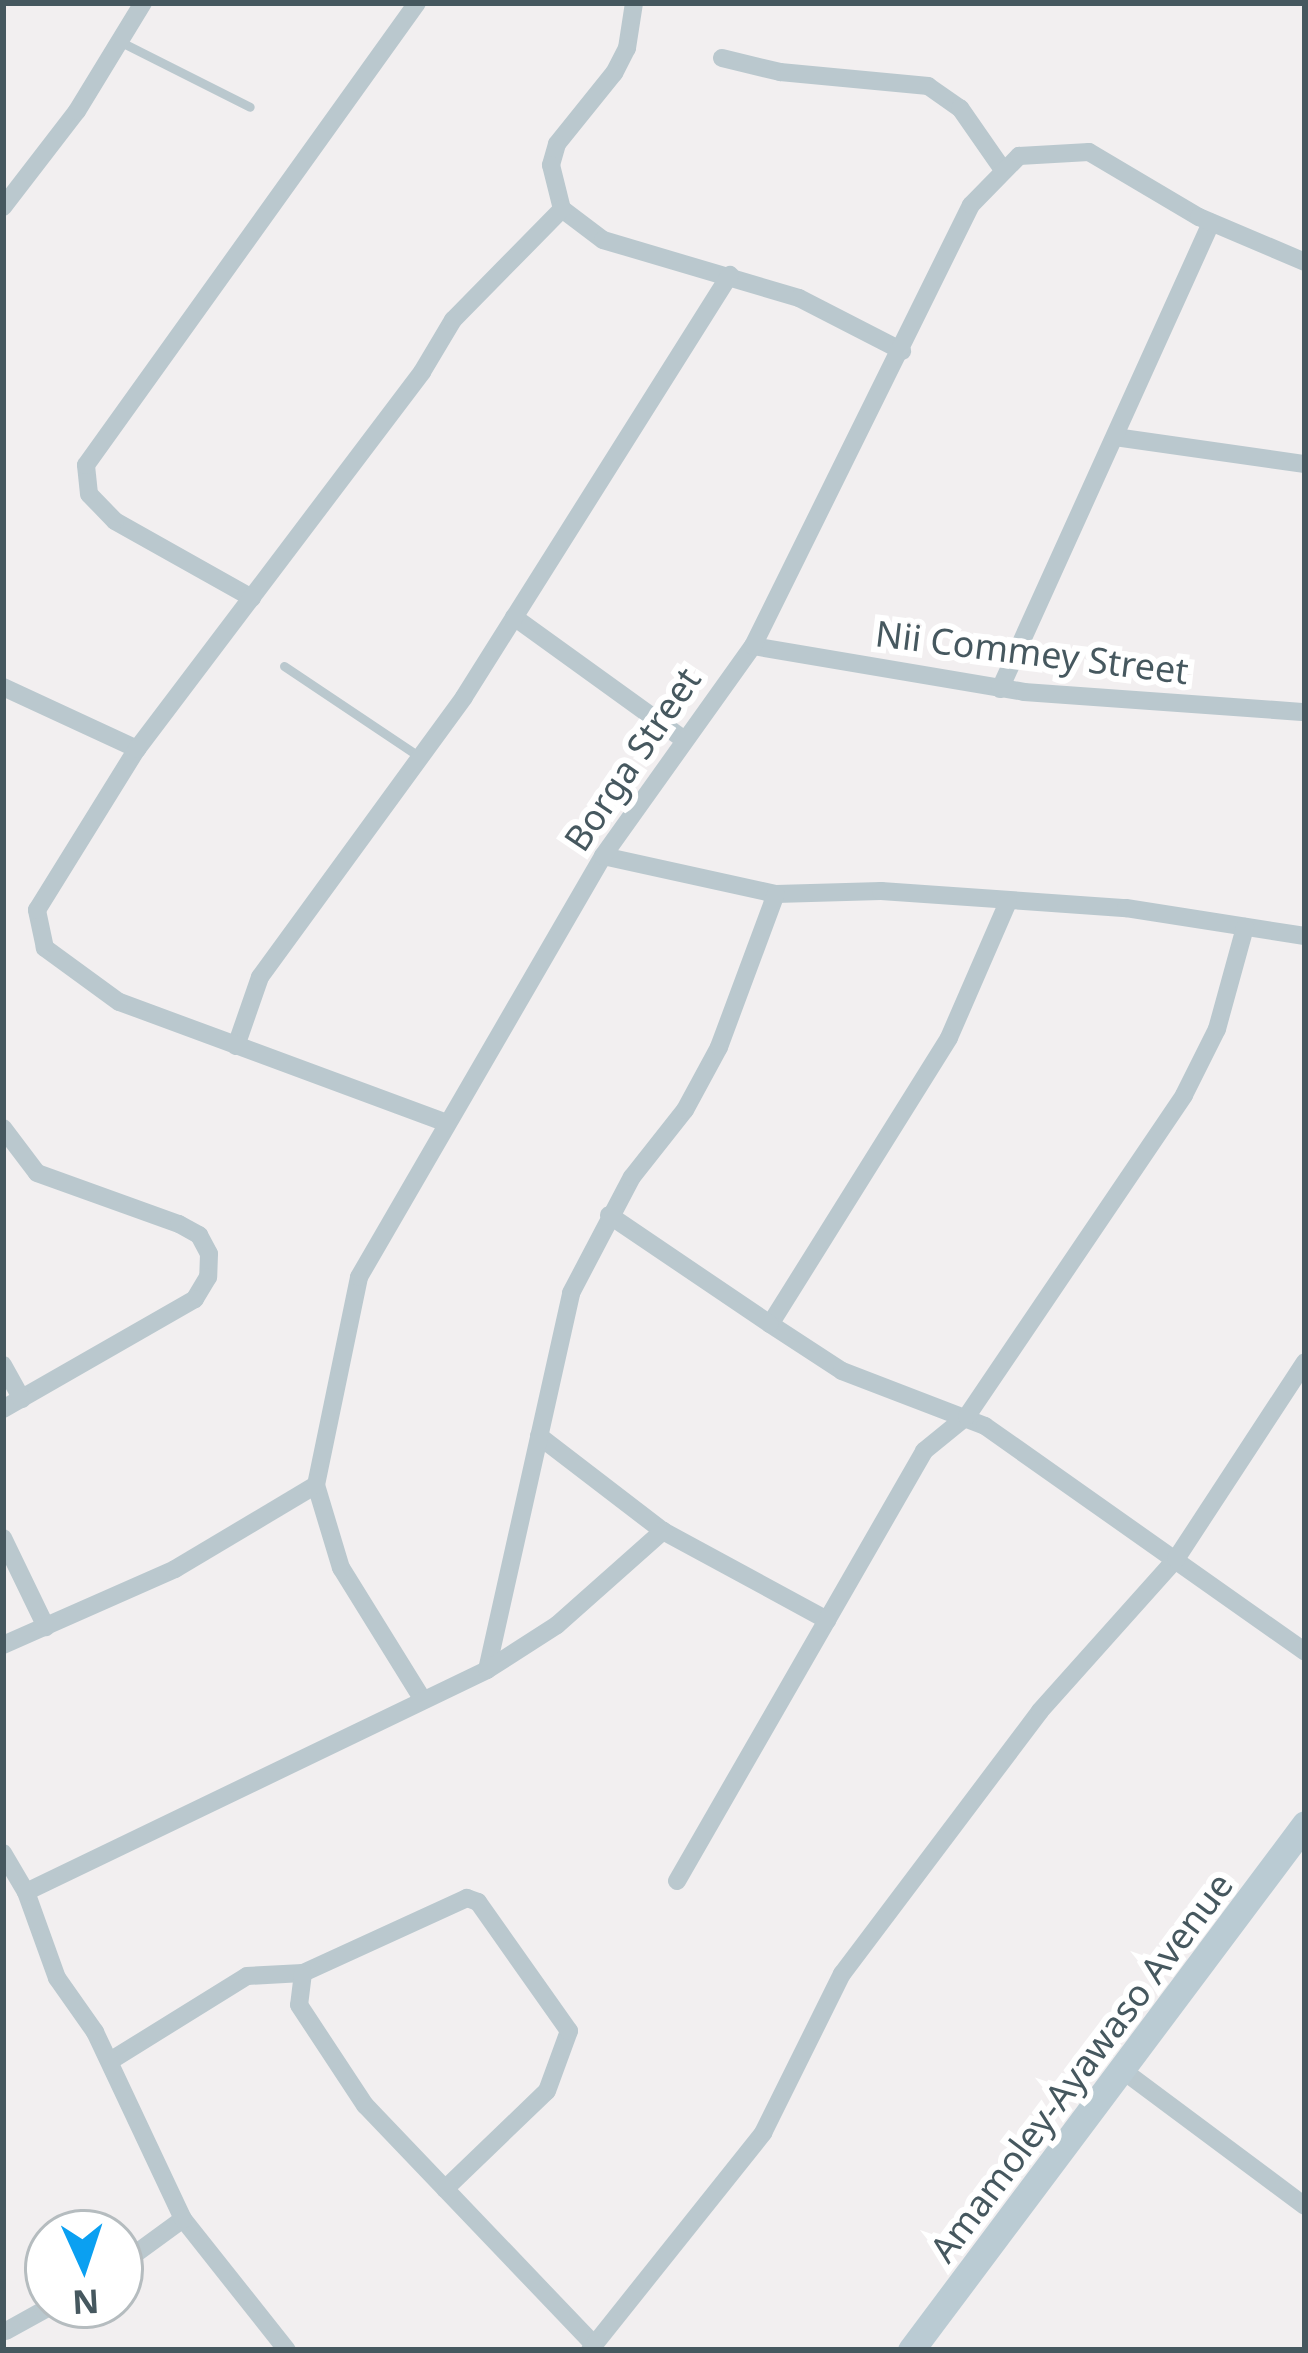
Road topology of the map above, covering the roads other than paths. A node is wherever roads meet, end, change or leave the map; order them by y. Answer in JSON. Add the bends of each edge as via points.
{"nodes":[{"id":1,"x":142,"y":3,"type":"edge"},
{"id":2,"x":417,"y":3,"type":"edge"},
{"id":3,"x":634,"y":3,"type":"edge"},
{"id":4,"x":120,"y":41,"type":"junction"},
{"id":5,"x":722,"y":58,"type":"dead end"},
{"id":6,"x":250,"y":107,"type":"dead end"},
{"id":7,"x":1001,"y":167,"type":"junction"},
{"id":8,"x":3,"y":207,"type":"edge"},
{"id":9,"x":562,"y":209,"type":"junction"},
{"id":10,"x":1211,"y":223,"type":"junction"},
{"id":11,"x":1305,"y":262,"type":"edge"},
{"id":12,"x":730,"y":275,"type":"junction"},
{"id":13,"x":902,"y":351,"type":"junction"},
{"id":14,"x":1115,"y":437,"type":"junction"},
{"id":15,"x":1305,"y":464,"type":"edge"},
{"id":16,"x":252,"y":598,"type":"junction"},
{"id":17,"x":514,"y":617,"type":"junction"},
{"id":18,"x":754,"y":646,"type":"junction"},
{"id":19,"x":284,"y":666,"type":"dead end"},
{"id":20,"x":3,"y":687,"type":"edge"},
{"id":21,"x":1000,"y":689,"type":"junction"},
{"id":22,"x":1305,"y":712,"type":"edge"},
{"id":23,"x":682,"y":737,"type":"junction"},
{"id":24,"x":136,"y":748,"type":"junction"},
{"id":25,"x":420,"y":757,"type":"junction"},
{"id":26,"x":603,"y":856,"type":"junction"},
{"id":27,"x":776,"y":894,"type":"junction"},
{"id":28,"x":1008,"y":902,"type":"junction"},
{"id":29,"x":1245,"y":927,"type":"junction"},
{"id":30,"x":1305,"y":936,"type":"edge"},
{"id":31,"x":236,"y":1046,"type":"junction"},
{"id":32,"x":444,"y":1122,"type":"junction"},
{"id":33,"x":3,"y":1128,"type":"edge"},
{"id":34,"x":609,"y":1215,"type":"junction"},
{"id":35,"x":770,"y":1324,"type":"junction"},
{"id":36,"x":1305,"y":1362,"type":"edge"},
{"id":37,"x":3,"y":1365,"type":"edge"},
{"id":38,"x":22,"y":1399,"type":"junction"},
{"id":39,"x":3,"y":1409,"type":"edge"},
{"id":40,"x":967,"y":1416,"type":"junction"},
{"id":41,"x":539,"y":1436,"type":"junction"},
{"id":42,"x":316,"y":1485,"type":"junction"},
{"id":43,"x":663,"y":1531,"type":"junction"},
{"id":44,"x":3,"y":1538,"type":"edge"},
{"id":45,"x":1176,"y":1559,"type":"junction"},
{"id":46,"x":827,"y":1620,"type":"junction"},
{"id":47,"x":46,"y":1627,"type":"junction"},
{"id":48,"x":3,"y":1645,"type":"edge"},
{"id":49,"x":1305,"y":1652,"type":"edge"},
{"id":50,"x":487,"y":1670,"type":"junction"},
{"id":51,"x":423,"y":1700,"type":"junction"},
{"id":52,"x":1305,"y":1824,"type":"edge"},
{"id":53,"x":3,"y":1853,"type":"edge"},
{"id":54,"x":677,"y":1881,"type":"dead end"},
{"id":55,"x":26,"y":1892,"type":"junction"},
{"id":56,"x":303,"y":1973,"type":"junction"},
{"id":57,"x":110,"y":2061,"type":"junction"},
{"id":58,"x":1125,"y":2072,"type":"junction"},
{"id":59,"x":445,"y":2189,"type":"junction"},
{"id":60,"x":1305,"y":2206,"type":"edge"},
{"id":61,"x":183,"y":2219,"type":"junction"},
{"id":62,"x":144,"y":2247,"type":"edge"},
{"id":63,"x":4,"y":2328,"type":"edge"},
{"id":64,"x":592,"y":2348,"type":"edge"},
{"id":65,"x":16,"y":2350,"type":"edge"},
{"id":66,"x":287,"y":2350,"type":"edge"},
{"id":67,"x":911,"y":2350,"type":"edge"}],
"edges":[{"from":1,"to":4,"type":"street"},
{"from":2,"to":16,"type":"street","via":[[86,465],[89,494],[115,521]]},
{"from":3,"to":9,"type":"street","via":[[614,73],[557,144],[550,165]]},
{"from":4,"to":6,"type":"lane"},
{"from":4,"to":8,"type":"street"},
{"from":5,"to":7,"type":"street","via":[[780,72],[928,86],[960,108]]},
{"from":7,"to":10,"type":"street","via":[[1044,150],[1089,152]]},
{"from":7,"to":13,"type":"street","name":"Borga Street","via":[[971,205]]},
{"from":9,"to":12,"type":"street","via":[[603,240]]},
{"from":9,"to":16,"type":"street","via":[[452,320],[422,372]]},
{"from":10,"to":11,"type":"street"},
{"from":10,"to":14,"type":"street"},
{"from":12,"to":13,"type":"street","via":[[850,319]]},
{"from":12,"to":17,"type":"street"},
{"from":13,"to":18,"type":"street","name":"Borga Street"},
{"from":14,"to":15,"type":"street"},
{"from":14,"to":21,"type":"street"},
{"from":16,"to":24,"type":"street"},
{"from":17,"to":23,"type":"street"},
{"from":17,"to":25,"type":"street"},
{"from":18,"to":21,"type":"street","name":"Nii Commey Street"},
{"from":18,"to":23,"type":"street","name":"Borga Street"},
{"from":19,"to":25,"type":"lane"},
{"from":20,"to":24,"type":"street"},
{"from":21,"to":22,"type":"street","name":"Nii Commey Street"},
{"from":23,"to":26,"type":"street","name":"Borga Street"},
{"from":24,"to":31,"type":"street","via":[[49,882],[36,931],[72,974],[119,1003]]},
{"from":25,"to":31,"type":"street","via":[[260,977]]},
{"from":26,"to":27,"type":"street"},
{"from":26,"to":32,"type":"street","name":"Borga Street"},
{"from":27,"to":28,"type":"street"},
{"from":27,"to":34,"type":"street","via":[[719,1047],[685,1110]]},
{"from":28,"to":29,"type":"street","via":[[1126,908]]},
{"from":28,"to":35,"type":"street","via":[[950,1038]]},
{"from":29,"to":30,"type":"street"},
{"from":29,"to":40,"type":"street","via":[[1217,1029],[1184,1095]]},
{"from":31,"to":32,"type":"street"},
{"from":32,"to":42,"type":"street","name":"Borga Street","via":[[359,1277]]},
{"from":33,"to":38,"type":"street","via":[[37,1173],[179,1224],[200,1235],[209,1254],[195,1299]]},
{"from":34,"to":35,"type":"street"},
{"from":34,"to":41,"type":"street","via":[[571,1293]]},
{"from":35,"to":40,"type":"street","via":[[842,1371]]},
{"from":36,"to":45,"type":"street"},
{"from":37,"to":38,"type":"street"},
{"from":38,"to":39,"type":"street"},
{"from":40,"to":45,"type":"street"},
{"from":40,"to":46,"type":"street","via":[[924,1451]]},
{"from":41,"to":43,"type":"street"},
{"from":41,"to":50,"type":"street"},
{"from":42,"to":47,"type":"street","via":[[175,1569]]},
{"from":42,"to":51,"type":"street","name":"Borga Street","via":[[341,1568]]},
{"from":43,"to":46,"type":"street"},
{"from":43,"to":50,"type":"street","via":[[557,1625]]},
{"from":44,"to":47,"type":"street"},
{"from":45,"to":49,"type":"street"},
{"from":45,"to":64,"type":"street","via":[[1040,1711],[842,1973],[763,2133]]},
{"from":46,"to":54,"type":"street"},
{"from":47,"to":48,"type":"street"},
{"from":50,"to":51,"type":"street"},
{"from":51,"to":55,"type":"street"},
{"from":52,"to":58,"type":"street","name":"Amamoley-Ayawaso Avenue"},
{"from":53,"to":55,"type":"street"},
{"from":55,"to":57,"type":"street","via":[[57,1978]]},
{"from":56,"to":57,"type":"street","via":[[247,1976]]},
{"from":56,"to":59,"type":"street","via":[[299,2005],[365,2105]]},
{"from":56,"to":59,"type":"street","via":[[467,1898],[560,2011],[569,2031],[547,2091]]},
{"from":57,"to":61,"type":"street"},
{"from":58,"to":60,"type":"street"},
{"from":58,"to":67,"type":"street","name":"Amamoley-Ayawaso Avenue"},
{"from":59,"to":64,"type":"street"},
{"from":61,"to":62,"type":"street"},
{"from":61,"to":66,"type":"street"},
{"from":63,"to":65,"type":"street"}]}
